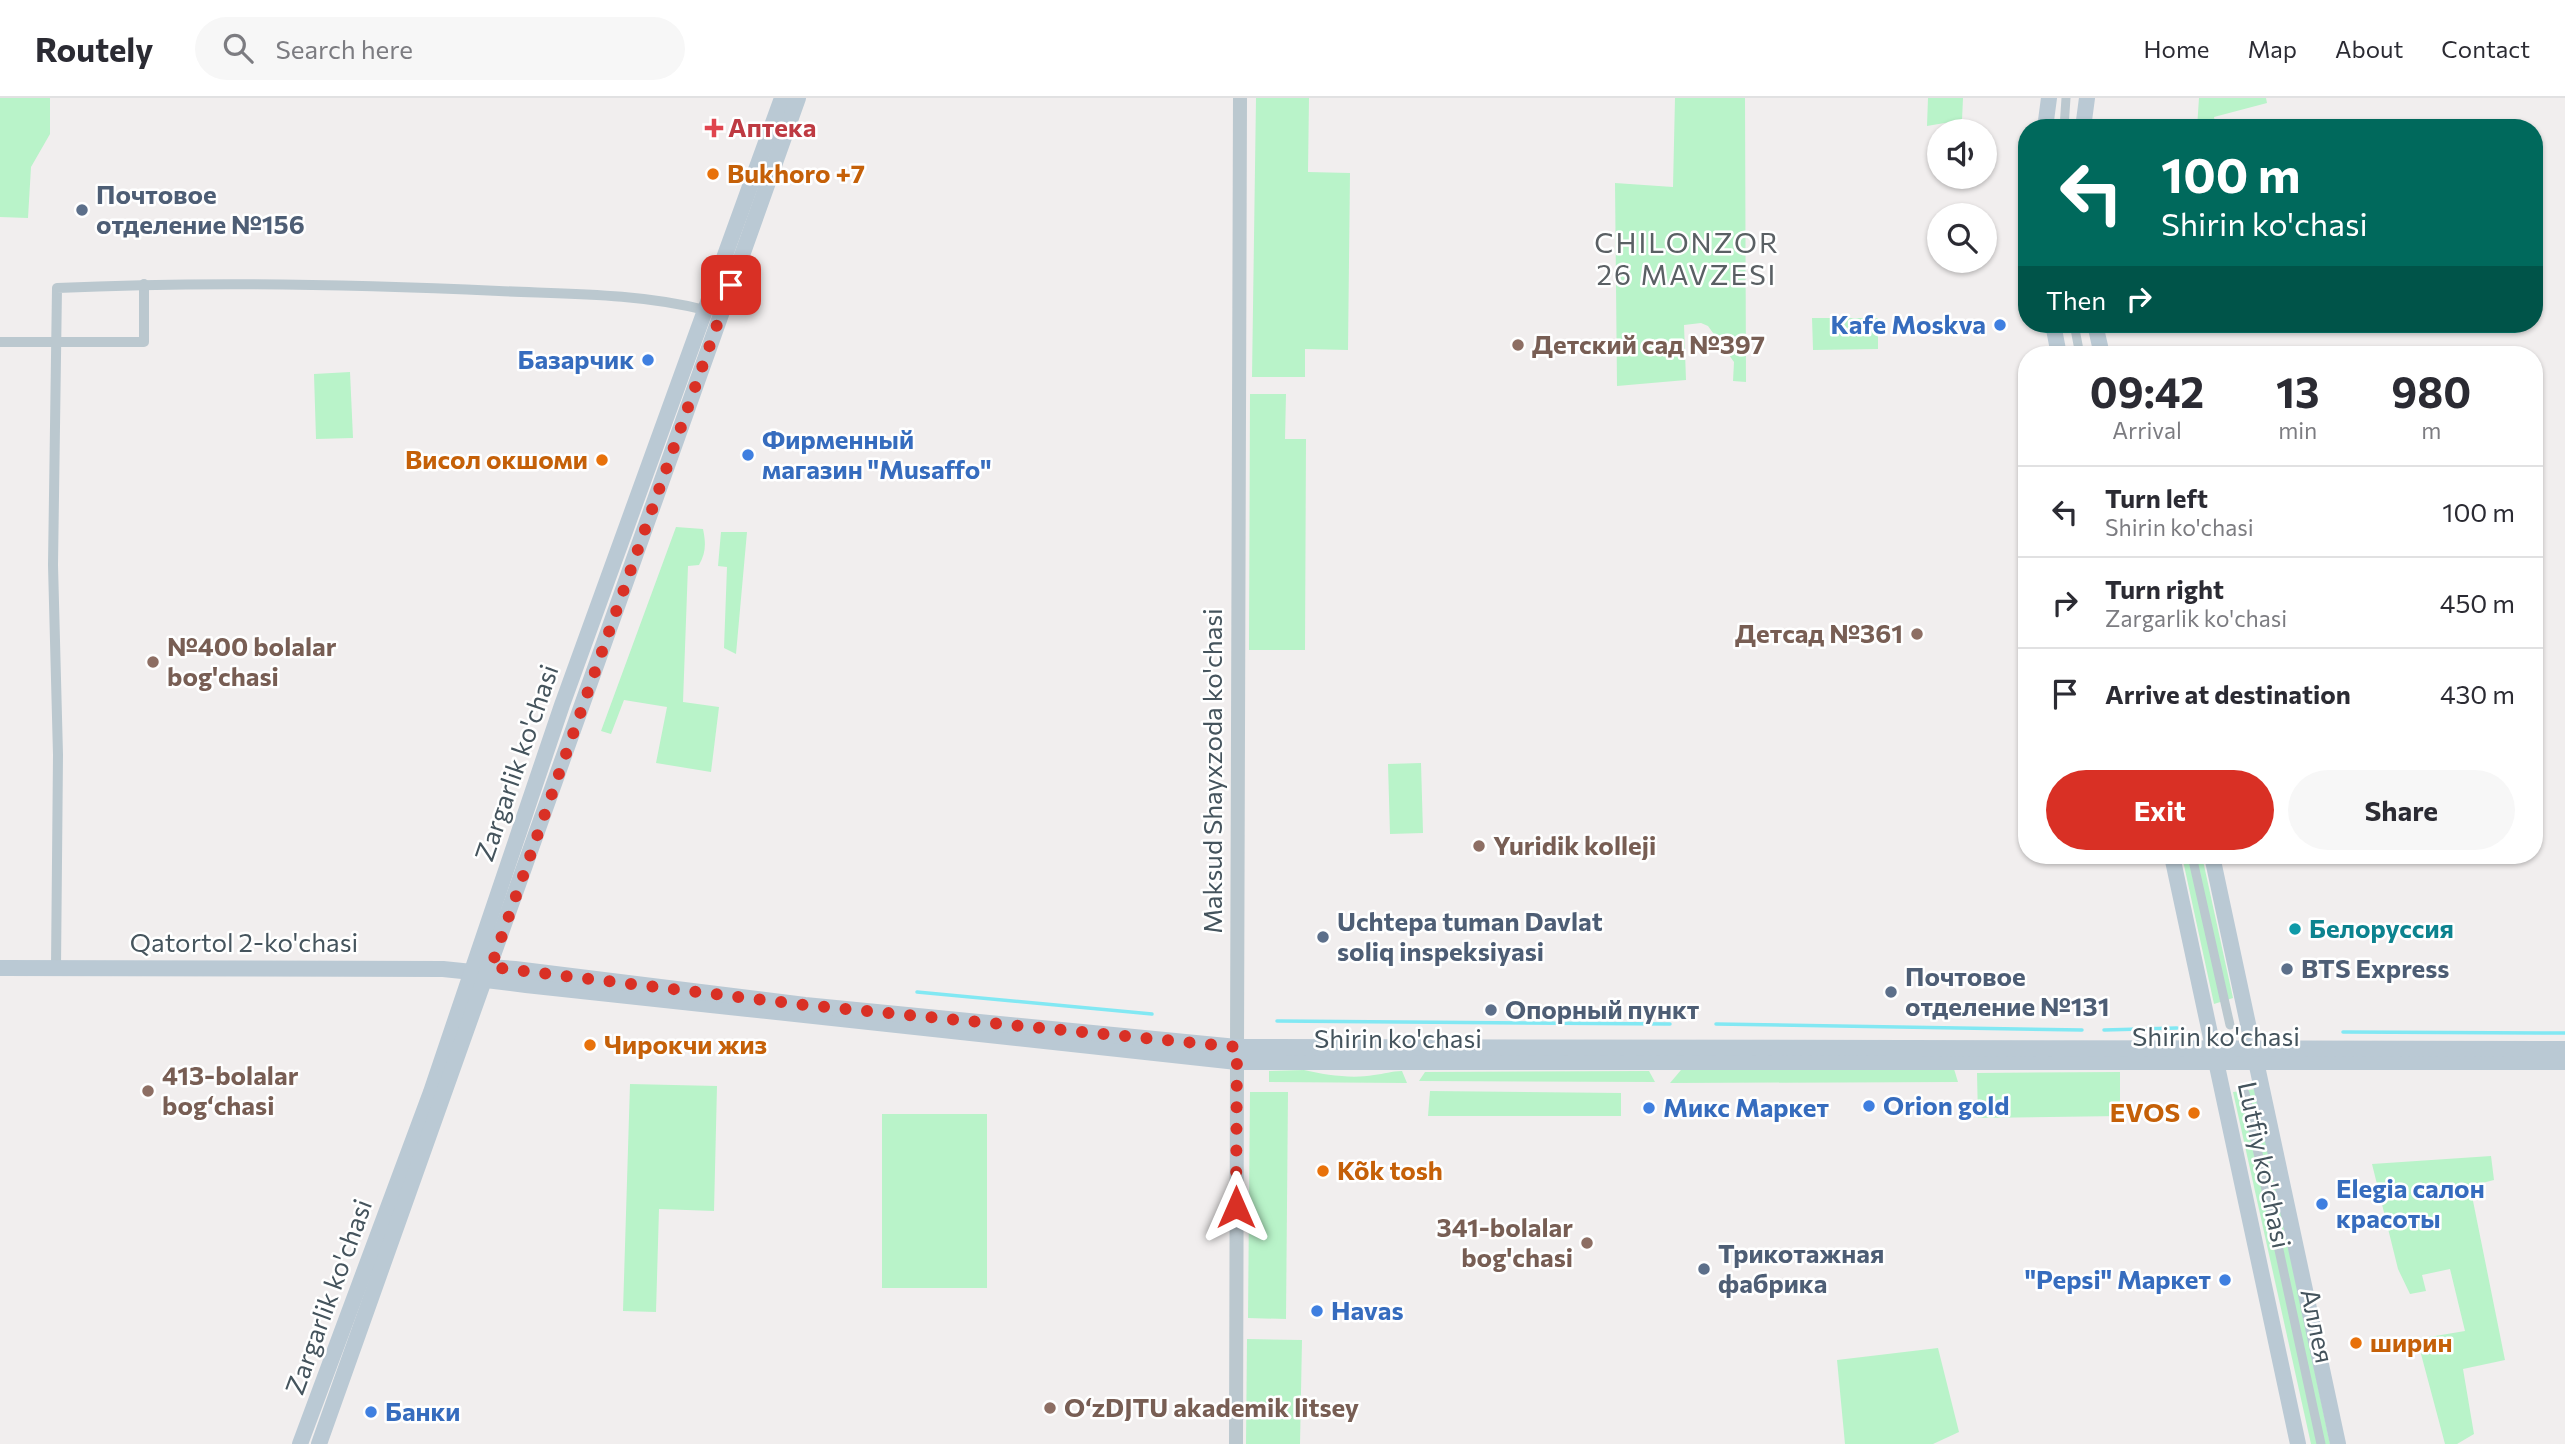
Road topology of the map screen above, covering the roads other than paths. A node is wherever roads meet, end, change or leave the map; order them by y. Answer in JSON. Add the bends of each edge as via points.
{"nodes":[{"id":1,"x":782,"y":98,"type":"edge"},
{"id":2,"x":799,"y":98,"type":"edge"},
{"id":3,"x":1240,"y":98,"type":"edge"},
{"id":4,"x":2049,"y":98,"type":"edge"},
{"id":5,"x":2066,"y":98,"type":"edge"},
{"id":6,"x":2087,"y":98,"type":"edge"},
{"id":7,"x":2046,"y":119,"type":"edge"},
{"id":8,"x":2065,"y":119,"type":"edge"},
{"id":9,"x":2084,"y":119,"type":"edge"},
{"id":10,"x":144,"y":284,"type":"junction"},
{"id":11,"x":705,"y":310,"type":"junction"},
{"id":12,"x":54,"y":341,"type":"junction"},
{"id":13,"x":0,"y":342,"type":"edge"},
{"id":14,"x":2174,"y":864,"type":"edge"},
{"id":15,"x":2194,"y":864,"type":"edge"},
{"id":16,"x":2214,"y":864,"type":"edge"},
{"id":17,"x":56,"y":967,"type":"junction"},
{"id":18,"x":0,"y":968,"type":"edge"},
{"id":19,"x":483,"y":973,"type":"junction"},
{"id":20,"x":2230,"y":1025,"type":"dead end"},
{"id":21,"x":2565,"y":1049,"type":"edge"},
{"id":22,"x":1237,"y":1055,"type":"junction"},
{"id":23,"x":2216,"y":1056,"type":"junction"},
{"id":24,"x":2256,"y":1056,"type":"junction"},
{"id":25,"x":2565,"y":1062,"type":"edge"},
{"id":26,"x":2245,"y":1093,"type":"dead end"},
{"id":27,"x":300,"y":1444,"type":"edge"},
{"id":28,"x":319,"y":1444,"type":"edge"},
{"id":29,"x":1236,"y":1444,"type":"edge"},
{"id":30,"x":2298,"y":1444,"type":"edge"},
{"id":31,"x":2321,"y":1444,"type":"edge"},
{"id":32,"x":2338,"y":1444,"type":"edge"}],
"edges":[{"from":1,"to":11,"type":"main road","name":"Zargarlik ko'chasi"},
{"from":2,"to":19,"type":"main road","name":"Zargarlik ko'chasi"},
{"from":3,"to":22,"type":"street","name":"Maksud Shayxzoda ko'chasi"},
{"from":4,"to":7,"type":"main road"},
{"from":5,"to":8,"type":"street"},
{"from":6,"to":9,"type":"main road"},
{"from":10,"to":11,"type":"street","via":[[412,287],[633,299]]},
{"from":10,"to":12,"type":"street","via":[[57,288]]},
{"from":10,"to":12,"type":"street","via":[[144,341]]},
{"from":11,"to":19,"type":"main road","name":"Zargarlik ko'chasi","via":[[562,705]]},
{"from":12,"to":13,"type":"street"},
{"from":12,"to":17,"type":"street"},
{"from":14,"to":23,"type":"main road","name":"Lutfiy ko'chasi"},
{"from":15,"to":20,"type":"street"},
{"from":16,"to":24,"type":"main road","name":"Lutfiy ko'chasi"},
{"from":17,"to":18,"type":"main road","name":"Qatortol 2-ko'chasi"},
{"from":17,"to":19,"type":"main road","name":"Qatortol 2-ko'chasi","via":[[399,967]]},
{"from":19,"to":22,"type":"main road","name":"Shirin ko'chasi"},
{"from":19,"to":27,"type":"main road","name":"Zargarlik ko'chasi","via":[[432,1092]]},
{"from":19,"to":28,"type":"main road","name":"Zargarlik ko'chasi"},
{"from":21,"to":24,"type":"main road","name":"Shirin ko'chasi"},
{"from":22,"to":23,"type":"main road","name":"Shirin ko'chasi"},
{"from":22,"to":29,"type":"street","name":"Maksud Shayxzoda ko'chasi"},
{"from":23,"to":24,"type":"main road","name":"Shirin ko'chasi"},
{"from":23,"to":30,"type":"main road","name":"Lutfiy ko'chasi"},
{"from":24,"to":25,"type":"main road","name":"Shirin ko'chasi"},
{"from":24,"to":32,"type":"main road","name":"Lutfiy ko'chasi"},
{"from":26,"to":31,"type":"street","name":"Аллея"}]}
